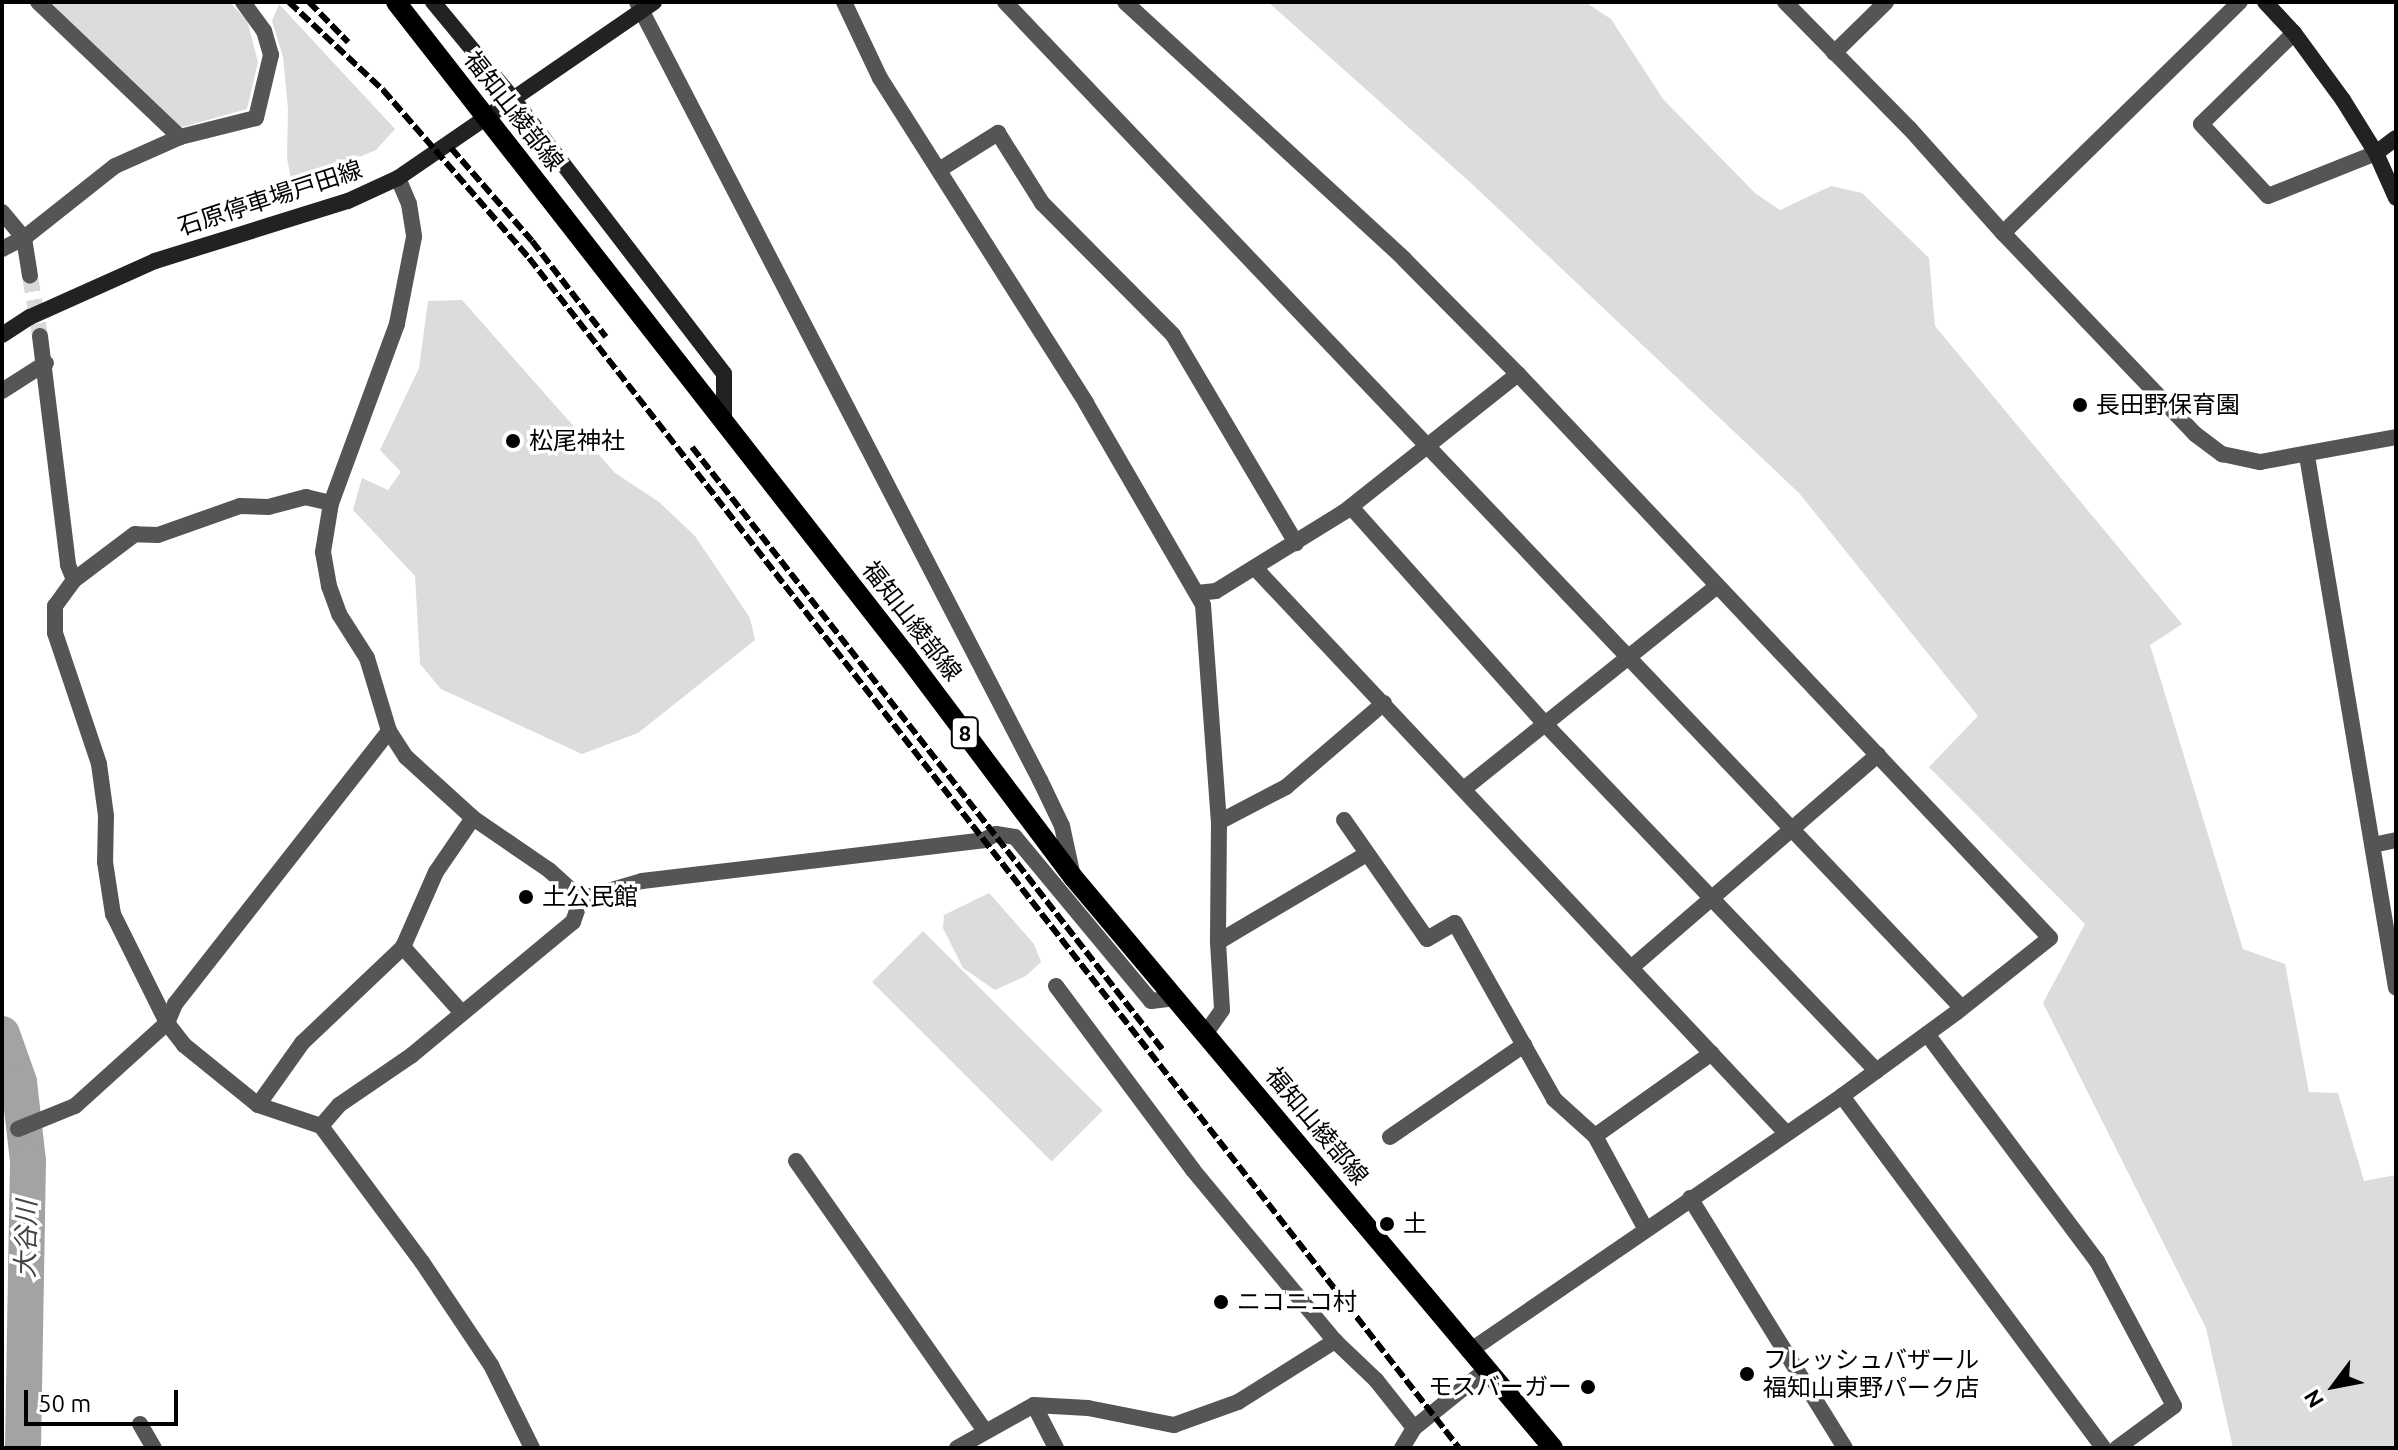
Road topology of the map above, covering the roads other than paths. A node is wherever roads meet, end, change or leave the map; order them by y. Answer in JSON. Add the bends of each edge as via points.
{"nodes":[{"id":1,"x":38,"y":2,"type":"edge"},
{"id":2,"x":243,"y":2,"type":"edge"},
{"id":3,"x":396,"y":2,"type":"edge"},
{"id":4,"x":433,"y":2,"type":"edge"},
{"id":5,"x":844,"y":2,"type":"edge"},
{"id":6,"x":1005,"y":2,"type":"edge"},
{"id":7,"x":1125,"y":2,"type":"edge"},
{"id":8,"x":1785,"y":2,"type":"edge"},
{"id":9,"x":1886,"y":2,"type":"edge"},
{"id":10,"x":2240,"y":2,"type":"edge"},
{"id":11,"x":2265,"y":2,"type":"edge"},
{"id":12,"x":645,"y":5,"type":"edge"},
{"id":13,"x":2294,"y":33,"type":"junction"},
{"id":14,"x":1834,"y":53,"type":"junction"},
{"id":15,"x":509,"y":103,"type":"junction"},
{"id":16,"x":180,"y":137,"type":"junction"},
{"id":17,"x":2396,"y":138,"type":"edge"},
{"id":18,"x":2376,"y":153,"type":"junction"},
{"id":19,"x":939,"y":170,"type":"junction"},
{"id":20,"x":398,"y":178,"type":"junction"},
{"id":21,"x":2396,"y":198,"type":"edge"},
{"id":22,"x":2,"y":212,"type":"edge"},
{"id":23,"x":2003,"y":233,"type":"junction"},
{"id":24,"x":24,"y":238,"type":"junction"},
{"id":25,"x":2,"y":249,"type":"edge"},
{"id":26,"x":30,"y":276,"type":"tunnel mouth"},
{"id":27,"x":2,"y":335,"type":"edge"},
{"id":28,"x":40,"y":336,"type":"tunnel mouth"},
{"id":29,"x":46,"y":363,"type":"junction"},
{"id":30,"x":1518,"y":374,"type":"junction"},
{"id":31,"x":2,"y":391,"type":"edge"},
{"id":32,"x":724,"y":422,"type":"junction"},
{"id":33,"x":2396,"y":437,"type":"edge"},
{"id":34,"x":1428,"y":446,"type":"junction"},
{"id":35,"x":2307,"y":456,"type":"junction"},
{"id":36,"x":331,"y":503,"type":"junction"},
{"id":37,"x":1351,"y":507,"type":"junction"},
{"id":38,"x":1296,"y":543,"type":"junction"},
{"id":39,"x":1256,"y":569,"type":"junction"},
{"id":40,"x":74,"y":580,"type":"junction"},
{"id":41,"x":1716,"y":587,"type":"junction"},
{"id":42,"x":1197,"y":593,"type":"junction"},
{"id":43,"x":1630,"y":656,"type":"junction"},
{"id":44,"x":1384,"y":703,"type":"junction"},
{"id":45,"x":1545,"y":724,"type":"junction"},
{"id":46,"x":389,"y":731,"type":"junction"},
{"id":47,"x":1878,"y":755,"type":"junction"},
{"id":48,"x":1465,"y":788,"type":"junction"},
{"id":49,"x":473,"y":818,"type":"junction"},
{"id":50,"x":1344,"y":820,"type":"dead end"},
{"id":51,"x":1219,"y":822,"type":"junction"},
{"id":52,"x":1790,"y":828,"type":"junction"},
{"id":53,"x":2396,"y":840,"type":"edge"},
{"id":54,"x":2373,"y":845,"type":"junction"},
{"id":55,"x":1367,"y":854,"type":"junction"},
{"id":56,"x":1073,"y":877,"type":"junction"},
{"id":57,"x":1708,"y":898,"type":"junction"},
{"id":58,"x":581,"y":899,"type":"junction"},
{"id":59,"x":1218,"y":942,"type":"junction"},
{"id":60,"x":403,"y":947,"type":"junction"},
{"id":61,"x":1632,"y":967,"type":"junction"},
{"id":62,"x":1056,"y":986,"type":"dead end"},
{"id":63,"x":2396,"y":988,"type":"edge"},
{"id":64,"x":1176,"y":998,"type":"junction"},
{"id":65,"x":1962,"y":1008,"type":"junction"},
{"id":66,"x":462,"y":1013,"type":"junction"},
{"id":67,"x":167,"y":1023,"type":"junction"},
{"id":68,"x":1206,"y":1033,"type":"junction"},
{"id":69,"x":1927,"y":1034,"type":"junction"},
{"id":70,"x":1524,"y":1045,"type":"junction"},
{"id":71,"x":1712,"y":1053,"type":"junction"},
{"id":72,"x":1877,"y":1071,"type":"junction"},
{"id":73,"x":1842,"y":1096,"type":"junction"},
{"id":74,"x":258,"y":1105,"type":"junction"},
{"id":75,"x":321,"y":1126,"type":"junction"},
{"id":76,"x":18,"y":1129,"type":"dead end"},
{"id":77,"x":1786,"y":1133,"type":"junction"},
{"id":78,"x":1595,"y":1136,"type":"junction"},
{"id":79,"x":1390,"y":1137,"type":"dead end"},
{"id":80,"x":796,"y":1161,"type":"dead end"},
{"id":81,"x":1690,"y":1198,"type":"junction"},
{"id":82,"x":1645,"y":1228,"type":"junction"},
{"id":83,"x":1335,"y":1341,"type":"junction"},
{"id":84,"x":1469,"y":1351,"type":"junction"},
{"id":85,"x":1486,"y":1370,"type":"junction"},
{"id":86,"x":1034,"y":1405,"type":"junction"},
{"id":87,"x":140,"y":1424,"type":"dead end"},
{"id":88,"x":1414,"y":1428,"type":"junction"},
{"id":89,"x":985,"y":1431,"type":"junction"},
{"id":90,"x":154,"y":1448,"type":"edge"},
{"id":91,"x":532,"y":1448,"type":"edge"},
{"id":92,"x":957,"y":1448,"type":"edge"},
{"id":93,"x":1056,"y":1448,"type":"edge"},
{"id":94,"x":1402,"y":1448,"type":"edge"},
{"id":95,"x":1553,"y":1448,"type":"edge"},
{"id":96,"x":1845,"y":1448,"type":"edge"},
{"id":97,"x":2103,"y":1448,"type":"edge"},
{"id":98,"x":2117,"y":1448,"type":"edge"}],
"edges":[{"from":1,"to":16,"type":"street"},
{"from":2,"to":16,"type":"street","via":[[264,31],[271,55],[256,118]]},
{"from":3,"to":32,"type":"main road","name":"福知山綾部線","number":"8"},
{"from":4,"to":15,"type":"main road"},
{"from":5,"to":19,"type":"street","via":[[880,78]]},
{"from":6,"to":34,"type":"street"},
{"from":7,"to":30,"type":"street","via":[[1404,259]]},
{"from":8,"to":14,"type":"street"},
{"from":9,"to":14,"type":"street"},
{"from":10,"to":23,"type":"street"},
{"from":11,"to":13,"type":"main road"},
{"from":12,"to":15,"type":"main road","name":"石原停車場戸田線"},
{"from":12,"to":56,"type":"street","via":[[1046,791],[1062,826]]},
{"from":13,"to":18,"type":"main road"},
{"from":13,"to":18,"type":"street","via":[[2201,124],[2268,196]]},
{"from":14,"to":23,"type":"street"},
{"from":15,"to":20,"type":"main road","name":"石原停車場戸田線"},
{"from":15,"to":32,"type":"main road","via":[[724,374]]},
{"from":16,"to":24,"type":"street","via":[[115,166]]},
{"from":17,"to":18,"type":"main road"},
{"from":18,"to":21,"type":"main road"},
{"from":19,"to":38,"type":"street","via":[[998,133],[1042,203],[1173,335]]},
{"from":19,"to":42,"type":"street","via":[[1086,403]]},
{"from":20,"to":27,"type":"main road","name":"石原停車場戸田線","via":[[348,201],[155,261],[30,317]]},
{"from":20,"to":36,"type":"street","via":[[414,237],[397,324]]},
{"from":22,"to":24,"type":"street"},
{"from":23,"to":35,"type":"street","via":[[2195,434],[2222,454],[2260,462]]},
{"from":24,"to":25,"type":"street"},
{"from":24,"to":26,"type":"street"},
{"from":28,"to":29,"type":"street"},
{"from":29,"to":31,"type":"street"},
{"from":29,"to":40,"type":"street","via":[[68,565]]},
{"from":30,"to":34,"type":"street"},
{"from":30,"to":41,"type":"street"},
{"from":32,"to":56,"type":"main road","name":"福知山綾部線","number":"8"},
{"from":33,"to":35,"type":"street"},
{"from":34,"to":37,"type":"street"},
{"from":34,"to":43,"type":"street"},
{"from":35,"to":54,"type":"street"},
{"from":36,"to":40,"type":"street","via":[[306,497],[268,507],[240,506],[158,535],[135,534]]},
{"from":36,"to":46,"type":"street","via":[[323,552],[329,586],[339,614],[367,658]]},
{"from":37,"to":38,"type":"street"},
{"from":37,"to":45,"type":"street"},
{"from":38,"to":39,"type":"street"},
{"from":39,"to":42,"type":"street","via":[[1216,591]]},
{"from":39,"to":44,"type":"street"},
{"from":40,"to":67,"type":"street","via":[[55,606],[55,633],[99,764],[113,914]]},
{"from":41,"to":43,"type":"street"},
{"from":41,"to":47,"type":"street"},
{"from":42,"to":51,"type":"street","via":[[1203,605]]},
{"from":43,"to":45,"type":"street"},
{"from":43,"to":52,"type":"street"},
{"from":44,"to":48,"type":"street"},
{"from":44,"to":51,"type":"street","via":[[1286,787]]},
{"from":45,"to":48,"type":"street"},
{"from":45,"to":57,"type":"street"},
{"from":46,"to":49,"type":"street","via":[[406,757]]},
{"from":46,"to":67,"type":"street","via":[[175,1004]]},
{"from":47,"to":52,"type":"street"},
{"from":47,"to":65,"type":"street","via":[[2050,938]]},
{"from":48,"to":61,"type":"street"},
{"from":49,"to":58,"type":"street"},
{"from":49,"to":60,"type":"street","via":[[436,872]]},
{"from":50,"to":55,"type":"street"},
{"from":51,"to":59,"type":"street"},
{"from":52,"to":57,"type":"street"},
{"from":52,"to":65,"type":"street"},
{"from":53,"to":54,"type":"street"},
{"from":54,"to":63,"type":"street"},
{"from":55,"to":59,"type":"street"},
{"from":55,"to":70,"type":"street","via":[[1427,939],[1455,923]]},
{"from":56,"to":64,"type":"main road","name":"福知山綾部線","number":"8"},
{"from":57,"to":61,"type":"street"},
{"from":57,"to":72,"type":"street"},
{"from":58,"to":64,"type":"street","via":[[642,881],[984,840],[996,834],[1015,837],[1151,1001]]},
{"from":58,"to":66,"type":"street","via":[[573,922]]},
{"from":59,"to":68,"type":"street","via":[[1222,1010]]},
{"from":60,"to":66,"type":"street"},
{"from":60,"to":74,"type":"street","via":[[302,1043]]},
{"from":61,"to":71,"type":"street"},
{"from":62,"to":83,"type":"street","via":[[1193,1170]]},
{"from":64,"to":68,"type":"main road","name":"福知山綾部線","number":"8"},
{"from":65,"to":69,"type":"street"},
{"from":66,"to":75,"type":"street","via":[[339,1105]]},
{"from":67,"to":74,"type":"street","via":[[184,1045]]},
{"from":67,"to":76,"type":"street","via":[[75,1106]]},
{"from":68,"to":84,"type":"main road","name":"福知山綾部線","number":"8"},
{"from":69,"to":72,"type":"street"},
{"from":69,"to":98,"type":"street","via":[[2097,1261],[2174,1406]]},
{"from":70,"to":78,"type":"street","via":[[1554,1099]]},
{"from":70,"to":79,"type":"street"},
{"from":71,"to":77,"type":"street"},
{"from":71,"to":78,"type":"street"},
{"from":72,"to":73,"type":"street"},
{"from":73,"to":77,"type":"street"},
{"from":73,"to":97,"type":"street"},
{"from":74,"to":75,"type":"street"},
{"from":75,"to":91,"type":"street","via":[[491,1365]]},
{"from":77,"to":81,"type":"street"},
{"from":78,"to":82,"type":"street"},
{"from":80,"to":89,"type":"street"},
{"from":81,"to":82,"type":"street"},
{"from":81,"to":96,"type":"street"},
{"from":82,"to":84,"type":"street"},
{"from":83,"to":86,"type":"street","via":[[1238,1402],[1174,1425],[1088,1408]]},
{"from":83,"to":88,"type":"street","via":[[1376,1380]]},
{"from":84,"to":85,"type":"main road","name":"福知山綾部線","number":"8"},
{"from":85,"to":88,"type":"street"},
{"from":85,"to":95,"type":"main road","name":"福知山綾部線","number":"8"},
{"from":86,"to":89,"type":"street"},
{"from":86,"to":93,"type":"street"},
{"from":87,"to":90,"type":"street"},
{"from":88,"to":94,"type":"street"},
{"from":89,"to":92,"type":"street"}]}
